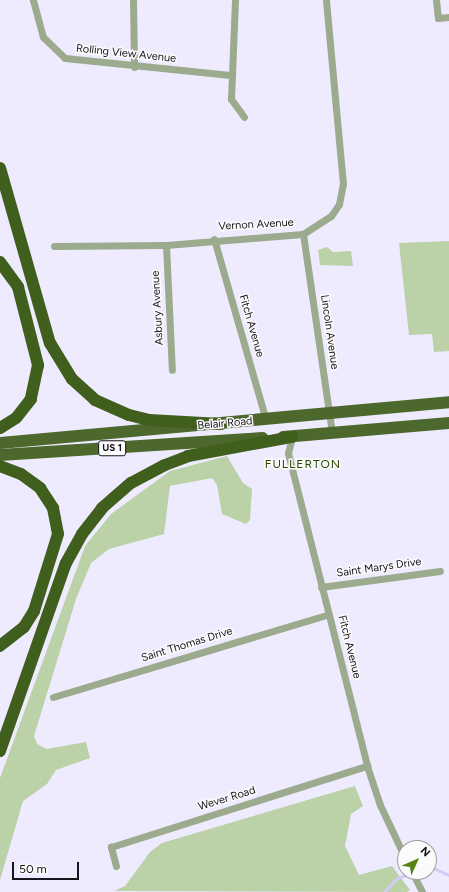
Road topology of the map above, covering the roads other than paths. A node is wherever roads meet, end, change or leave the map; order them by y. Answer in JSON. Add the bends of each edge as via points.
{"nodes":[{"id":1,"x":33,"y":0,"type":"edge"},
{"id":2,"x":134,"y":0,"type":"edge"},
{"id":3,"x":235,"y":0,"type":"edge"},
{"id":4,"x":326,"y":0,"type":"edge"},
{"id":5,"x":436,"y":0,"type":"edge"},
{"id":6,"x":449,"y":17,"type":"edge"},
{"id":7,"x":134,"y":67,"type":"junction"},
{"id":8,"x":230,"y":75,"type":"junction"},
{"id":9,"x":244,"y":117,"type":"dead end"},
{"id":10,"x":0,"y":168,"type":"edge"},
{"id":11,"x":303,"y":234,"type":"junction"},
{"id":12,"x":214,"y":239,"type":"junction"},
{"id":13,"x":54,"y":246,"type":"dead end"},
{"id":14,"x":166,"y":246,"type":"junction"},
{"id":15,"x":0,"y":262,"type":"edge"},
{"id":16,"x":172,"y":370,"type":"dead end"},
{"id":17,"x":449,"y":402,"type":"edge"},
{"id":18,"x":329,"y":413,"type":"junction"},
{"id":19,"x":266,"y":420,"type":"junction"},
{"id":20,"x":449,"y":423,"type":"edge"},
{"id":21,"x":221,"y":424,"type":"junction"},
{"id":22,"x":0,"y":428,"type":"edge"},
{"id":23,"x":332,"y":433,"type":"junction"},
{"id":24,"x":292,"y":437,"type":"junction"},
{"id":25,"x":0,"y":443,"type":"edge"},
{"id":26,"x":0,"y":455,"type":"edge"},
{"id":27,"x":0,"y":466,"type":"edge"},
{"id":28,"x":440,"y":571,"type":"dead end"},
{"id":29,"x":321,"y":587,"type":"junction"},
{"id":30,"x":329,"y":614,"type":"junction"},
{"id":31,"x":0,"y":646,"type":"edge"},
{"id":32,"x":53,"y":698,"type":"dead end"},
{"id":33,"x":0,"y":752,"type":"edge"},
{"id":34,"x":367,"y":766,"type":"junction"},
{"id":35,"x":397,"y":841,"type":"edge"},
{"id":36,"x":116,"y":866,"type":"dead end"},
{"id":37,"x":415,"y":880,"type":"edge"},
{"id":38,"x":422,"y":892,"type":"edge"}],
"edges":[{"from":1,"to":7,"type":"street","name":"Rolling View Avenue","via":[[43,37],[59,54],[75,61]]},
{"from":2,"to":7,"type":"street"},
{"from":3,"to":8,"type":"street"},
{"from":4,"to":11,"type":"street","name":"Vernon Avenue","via":[[338,107],[342,189],[339,204],[331,216]]},
{"from":5,"to":6,"type":"street","via":[[438,18]]},
{"from":7,"to":8,"type":"street","name":"Rolling View Avenue"},
{"from":8,"to":9,"type":"street","via":[[231,99]]},
{"from":10,"to":21,"type":"highway","via":[[47,336],[72,379],[95,400],[129,415],[149,420]]},
{"from":11,"to":12,"type":"street","name":"Vernon Avenue"},
{"from":11,"to":18,"type":"street","name":"Lincoln Avenue"},
{"from":12,"to":14,"type":"street","name":"Vernon Avenue"},
{"from":12,"to":19,"type":"street","name":"Fitch Avenue"},
{"from":13,"to":14,"type":"street","name":"Vernon Avenue"},
{"from":14,"to":16,"type":"street","name":"Asbury Avenue"},
{"from":15,"to":22,"type":"highway","via":[[18,287],[38,365],[31,400],[16,418]]},
{"from":17,"to":18,"type":"highway","name":"Belair Road","number":"US 1"},
{"from":18,"to":19,"type":"highway","name":"Belair Road","number":"US 1"},
{"from":18,"to":23,"type":"street","name":"Lincoln Avenue"},
{"from":19,"to":21,"type":"highway","name":"Belair Road","number":"US 1"},
{"from":20,"to":23,"type":"highway","name":"Belair Road","number":"US 1"},
{"from":21,"to":25,"type":"highway","name":"Belair Road","number":"US 1"},
{"from":23,"to":24,"type":"highway","name":"Belair Road","number":"US 1"},
{"from":24,"to":26,"type":"highway","name":"Belair Road","number":"US 1"},
{"from":24,"to":29,"type":"street","name":"Fitch Avenue","via":[[288,453]]},
{"from":24,"to":33,"type":"highway","via":[[188,456],[131,483],[102,508],[82,534],[66,563]]},
{"from":27,"to":31,"type":"highway","via":[[21,474],[40,488],[53,508],[58,534],[34,611],[24,627]]},
{"from":28,"to":29,"type":"street","name":"Saint Marys Drive"},
{"from":29,"to":30,"type":"street","name":"Fitch Avenue"},
{"from":30,"to":32,"type":"street","name":"Saint Thomas Drive"},
{"from":30,"to":34,"type":"street","name":"Fitch Avenue"},
{"from":34,"to":35,"type":"street","name":"Fitch Avenue","via":[[380,805]]},
{"from":34,"to":36,"type":"street","name":"Wever Road","via":[[111,847]]},
{"from":37,"to":38,"type":"street"}]}
